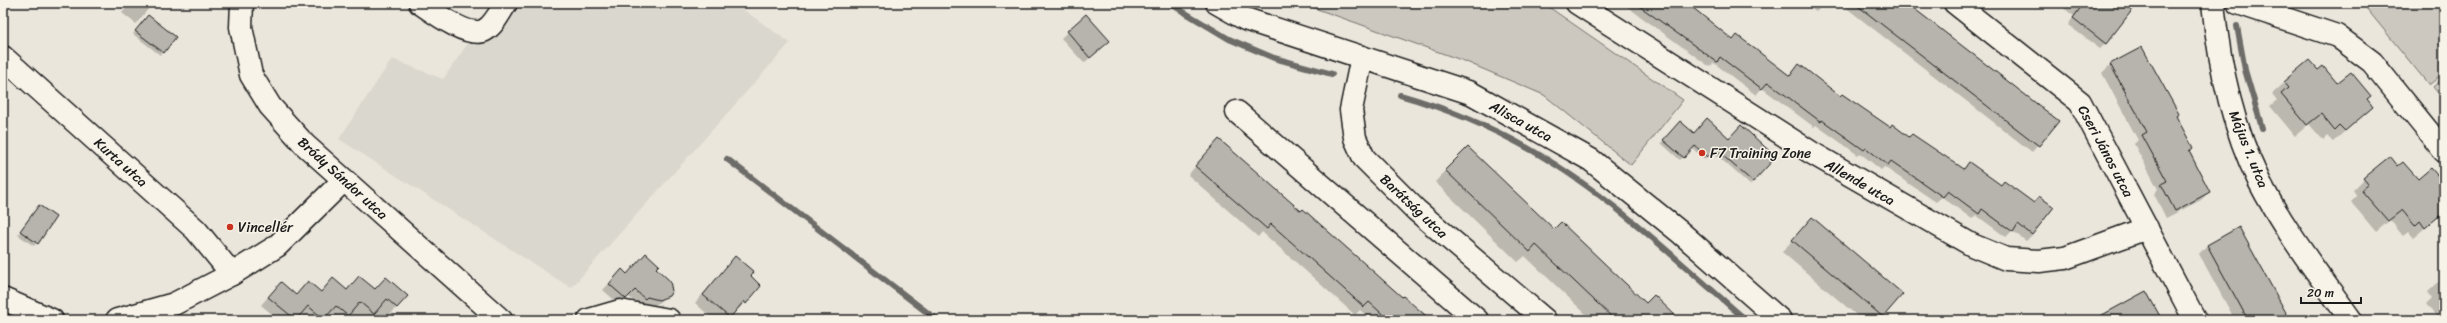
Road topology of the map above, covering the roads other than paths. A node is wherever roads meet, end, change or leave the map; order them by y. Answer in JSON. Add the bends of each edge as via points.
{"nodes":[{"id":1,"x":242,"y":3,"type":"edge"},
{"id":2,"x":420,"y":3,"type":"edge"},
{"id":3,"x":506,"y":3,"type":"edge"},
{"id":4,"x":1217,"y":3,"type":"edge"},
{"id":5,"x":1577,"y":3,"type":"edge"},
{"id":6,"x":1955,"y":3,"type":"edge"},
{"id":7,"x":2213,"y":3,"type":"edge"},
{"id":8,"x":2238,"y":3,"type":"edge"},
{"id":9,"x":3,"y":57,"type":"edge"},
{"id":10,"x":1362,"y":57,"type":"junction"},
{"id":11,"x":1237,"y":112,"type":"dead end"},
{"id":12,"x":2444,"y":151,"type":"edge"},
{"id":13,"x":344,"y":180,"type":"junction"},
{"id":14,"x":2147,"y":228,"type":"junction"},
{"id":15,"x":232,"y":274,"type":"junction"},
{"id":16,"x":5,"y":304,"type":"edge"},
{"id":17,"x":52,"y":320,"type":"edge"},
{"id":18,"x":117,"y":320,"type":"edge"},
{"id":19,"x":501,"y":320,"type":"edge"},
{"id":20,"x":589,"y":320,"type":"edge"},
{"id":21,"x":669,"y":320,"type":"edge"},
{"id":22,"x":1477,"y":320,"type":"edge"},
{"id":23,"x":1545,"y":320,"type":"edge"},
{"id":24,"x":1780,"y":320,"type":"edge"},
{"id":25,"x":2195,"y":320,"type":"edge"},
{"id":26,"x":2351,"y":320,"type":"edge"}],
"edges":[{"from":1,"to":13,"type":"street","name":"Bródy Sándor utca","via":[[241,28],[251,75],[270,106],[305,145]]},
{"from":2,"to":3,"type":"street","via":[[467,31],[482,32],[489,27]]},
{"from":4,"to":10,"type":"street","name":"Alisca utca","via":[[1245,20]]},
{"from":5,"to":14,"type":"street","name":"Allende utca","via":[[1812,153],[1954,236],[2006,259],[2039,261],[2065,258]]},
{"from":6,"to":14,"type":"street","name":"Cseri János utca","via":[[2080,102]]},
{"from":7,"to":26,"type":"street","name":"Május 1. utca","via":[[2226,85],[2259,181],[2289,232]]},
{"from":8,"to":12,"type":"street","via":[[2337,36],[2372,62]]},
{"from":9,"to":15,"type":"street","name":"Kurta utca","via":[[196,230]]},
{"from":10,"to":23,"type":"street","name":"Barátság utca","via":[[1351,110],[1355,138],[1364,158],[1416,210]]},
{"from":10,"to":24,"type":"street","name":"Alisca utca","via":[[1471,93],[1591,160],[1681,233]]},
{"from":11,"to":22,"type":"street"},
{"from":13,"to":15,"type":"street","via":[[277,246]]},
{"from":13,"to":19,"type":"street","name":"Bródy Sándor utca"},
{"from":14,"to":25,"type":"street","name":"Cseri János utca"},
{"from":15,"to":18,"type":"street","via":[[174,304]]},
{"from":16,"to":17,"type":"street"},
{"from":20,"to":21,"type":"street","via":[[620,311]]}]}
